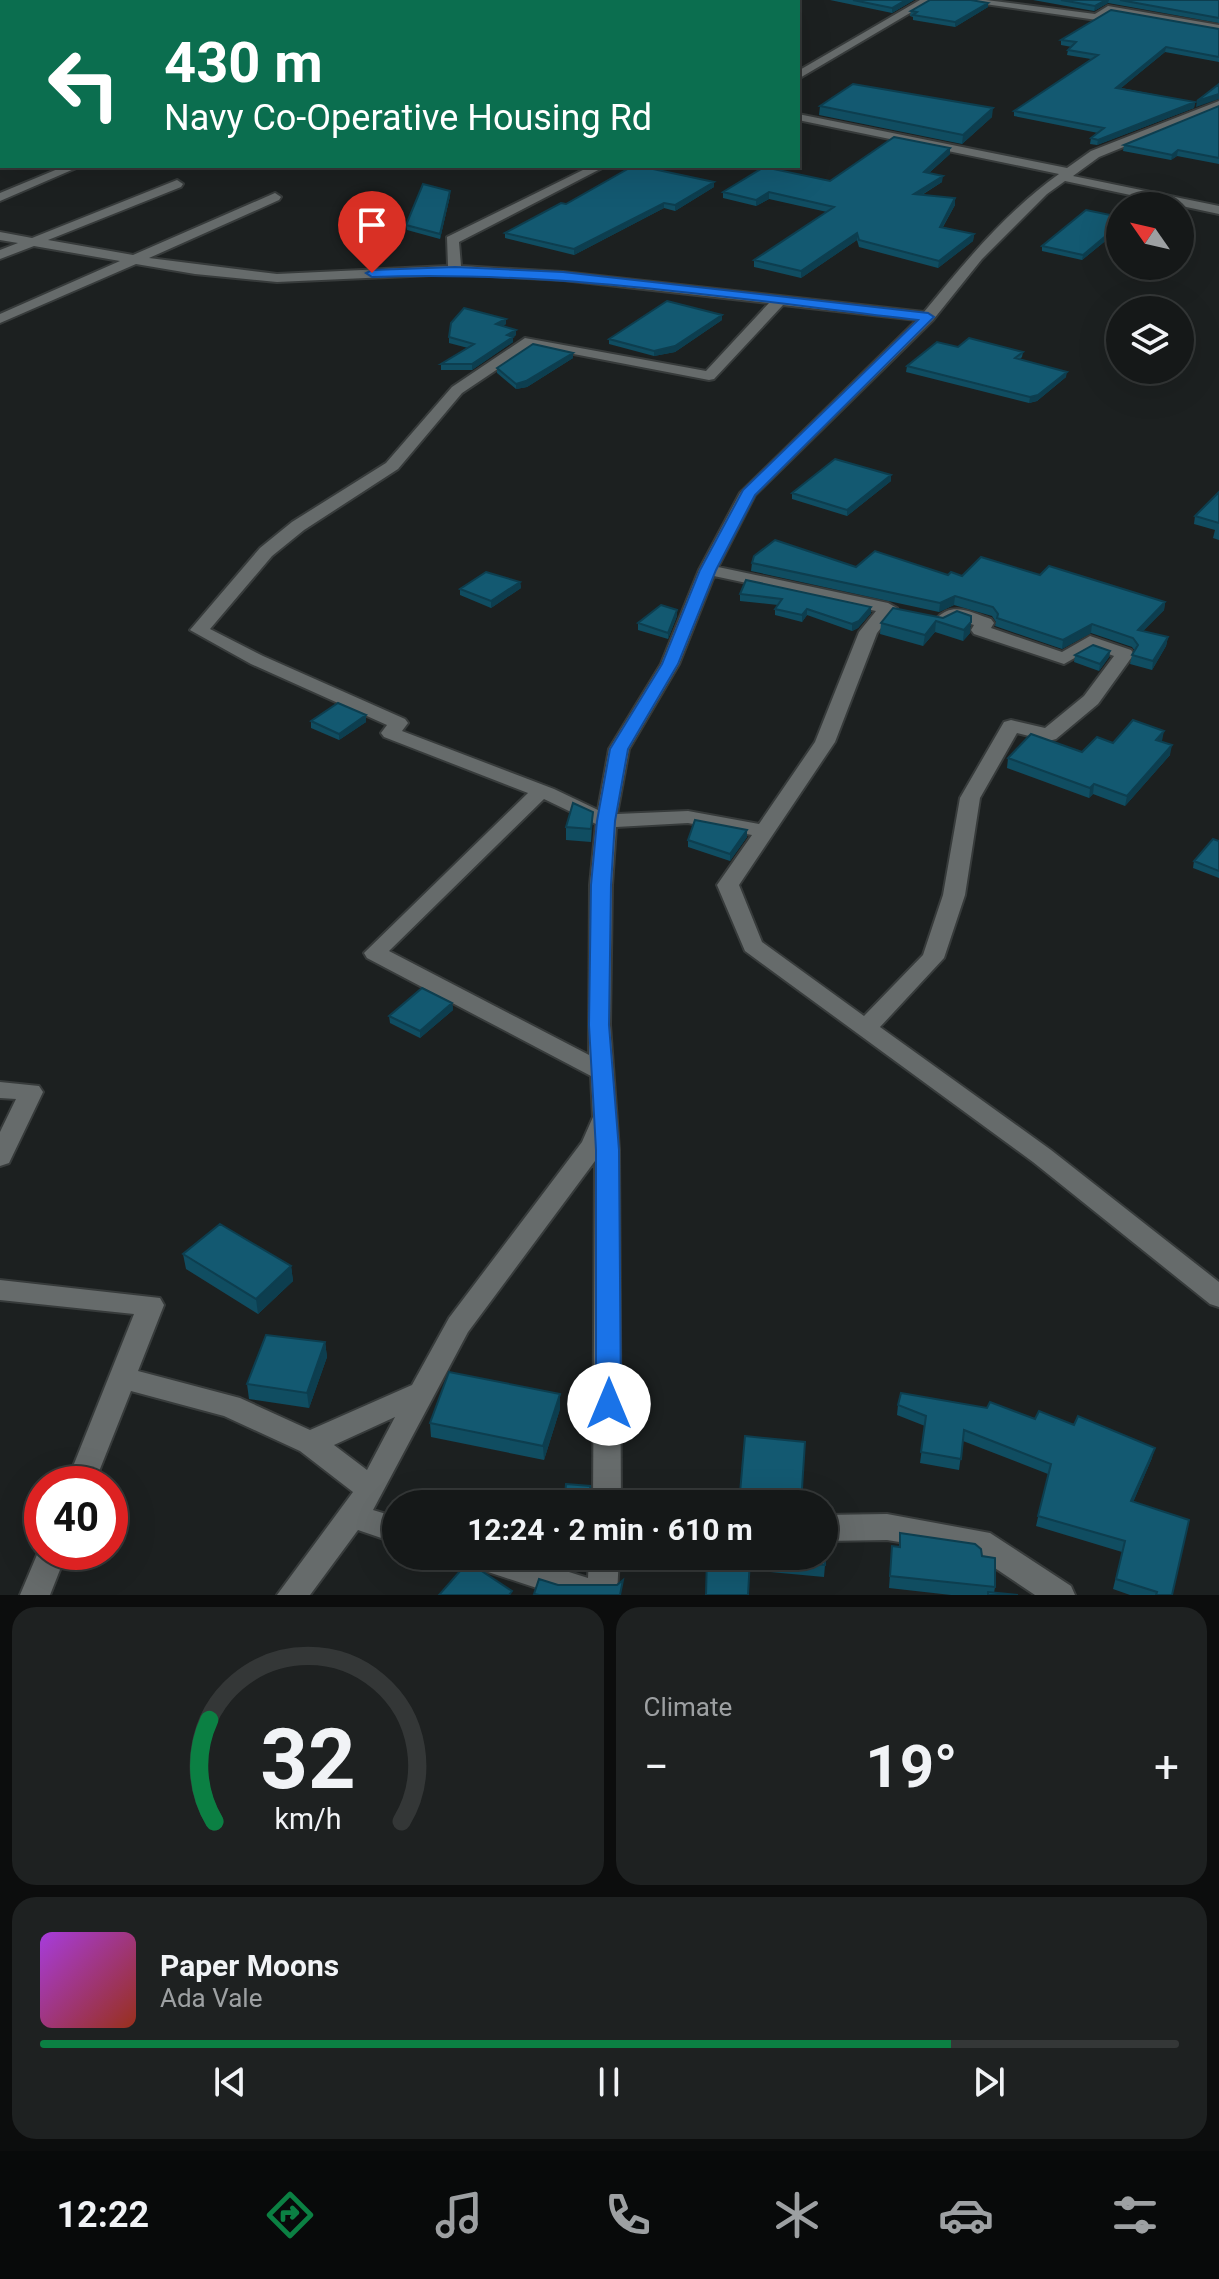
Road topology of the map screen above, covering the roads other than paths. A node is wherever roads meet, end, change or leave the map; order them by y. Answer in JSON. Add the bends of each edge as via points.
{"nodes":[{"id":1,"x":927,"y":0,"type":"edge"},
{"id":2,"x":962,"y":0,"type":"edge"},
{"id":3,"x":1219,"y":28,"type":"edge"},
{"id":4,"x":800,"y":75,"type":"edge"},
{"id":5,"x":1219,"y":104,"type":"edge"},
{"id":6,"x":800,"y":117,"type":"edge"},
{"id":7,"x":70,"y":168,"type":"edge"},
{"id":8,"x":596,"y":168,"type":"edge"},
{"id":9,"x":1065,"y":175,"type":"junction"},
{"id":10,"x":177,"y":184,"type":"dead end"},
{"id":11,"x":0,"y":197,"type":"edge"},
{"id":12,"x":275,"y":197,"type":"dead end"},
{"id":13,"x":1219,"y":210,"type":"edge"},
{"id":14,"x":0,"y":236,"type":"edge"},
{"id":15,"x":33,"y":241,"type":"junction"},
{"id":16,"x":0,"y":255,"type":"edge"},
{"id":17,"x":137,"y":259,"type":"junction"},
{"id":18,"x":455,"y":270,"type":"junction"},
{"id":19,"x":778,"y":302,"type":"junction"},
{"id":20,"x":928,"y":317,"type":"junction"},
{"id":21,"x":0,"y":319,"type":"edge"},
{"id":22,"x":708,"y":570,"type":"junction"},
{"id":23,"x":930,"y":620,"type":"edge"},
{"id":24,"x":541,"y":791,"type":"junction"},
{"id":25,"x":606,"y":821,"type":"junction"},
{"id":26,"x":763,"y":831,"type":"junction"},
{"id":27,"x":865,"y":1029,"type":"junction"},
{"id":28,"x":602,"y":1072,"type":"junction"},
{"id":29,"x":0,"y":1090,"type":"edge"},
{"id":30,"x":605,"y":1113,"type":"junction"},
{"id":31,"x":0,"y":1157,"type":"edge"},
{"id":32,"x":0,"y":1290,"type":"edge"},
{"id":33,"x":1219,"y":1297,"type":"edge"},
{"id":34,"x":123,"y":1378,"type":"junction"},
{"id":35,"x":422,"y":1393,"type":"junction"},
{"id":36,"x":310,"y":1443,"type":"junction"},
{"id":37,"x":87,"y":1466,"type":"edge"},
{"id":38,"x":371,"y":1490,"type":"junction"},
{"id":39,"x":607,"y":1490,"type":"edge"},
{"id":40,"x":352,"y":1516,"type":"junction"},
{"id":41,"x":382,"y":1526,"type":"edge"},
{"id":42,"x":838,"y":1528,"type":"edge"},
{"id":43,"x":45,"y":1570,"type":"edge"},
{"id":44,"x":521,"y":1570,"type":"edge"},
{"id":45,"x":603,"y":1570,"type":"edge"},
{"id":46,"x":35,"y":1595,"type":"edge"},
{"id":47,"x":292,"y":1595,"type":"edge"},
{"id":48,"x":600,"y":1595,"type":"edge"},
{"id":49,"x":1060,"y":1595,"type":"edge"}],
"edges":[{"from":1,"to":4,"type":"street"},
{"from":2,"to":3,"type":"street","via":[[1097,17],[1108,9]]},
{"from":5,"to":9,"type":"street","via":[[1095,154]]},
{"from":6,"to":9,"type":"street"},
{"from":7,"to":11,"type":"street"},
{"from":8,"to":18,"type":"street","via":[[452,240]]},
{"from":9,"to":13,"type":"street"},
{"from":9,"to":20,"type":"street","via":[[977,256]]},
{"from":10,"to":15,"type":"street"},
{"from":12,"to":17,"type":"street"},
{"from":14,"to":15,"type":"street"},
{"from":15,"to":16,"type":"street"},
{"from":15,"to":17,"type":"street"},
{"from":17,"to":18,"type":"street","via":[[277,278]]},
{"from":17,"to":21,"type":"street"},
{"from":18,"to":19,"type":"street","via":[[632,281]]},
{"from":19,"to":20,"type":"street"},
{"from":19,"to":24,"type":"street","via":[[709,376],[530,341],[457,390],[392,466],[266,552],[199,630],[398,723],[391,733]]},
{"from":20,"to":22,"type":"street","via":[[748,493]]},
{"from":22,"to":25,"type":"street","via":[[670,664],[619,749]]},
{"from":22,"to":26,"type":"street","via":[[894,611],[868,632],[825,742]]},
{"from":23,"to":27,"type":"street","via":[[942,621],[953,613],[985,623],[980,630],[1064,659],[1090,641],[1125,654],[1091,700],[1049,735],[1011,726],[970,798],[954,895],[933,958]]},
{"from":24,"to":25,"type":"street"},
{"from":24,"to":28,"type":"street","via":[[375,953]]},
{"from":25,"to":26,"type":"street","via":[[688,817]]},
{"from":25,"to":28,"type":"street"},
{"from":26,"to":27,"type":"street","via":[[728,885],[753,946]]},
{"from":27,"to":33,"type":"street","via":[[1042,1156]]},
{"from":28,"to":30,"type":"street"},
{"from":29,"to":31,"type":"street","via":[[31,1092]]},
{"from":30,"to":35,"type":"street","via":[[593,1145],[458,1325]]},
{"from":30,"to":39,"type":"street"},
{"from":32,"to":34,"type":"street","via":[[151,1305]]},
{"from":34,"to":36,"type":"street","via":[[230,1406]]},
{"from":34,"to":37,"type":"street"},
{"from":35,"to":36,"type":"street"},
{"from":35,"to":38,"type":"street"},
{"from":36,"to":38,"type":"street"},
{"from":38,"to":40,"type":"street"},
{"from":40,"to":41,"type":"street"},
{"from":40,"to":47,"type":"street"},
{"from":42,"to":49,"type":"street","via":[[887,1527],[980,1542]]},
{"from":43,"to":46,"type":"street"},
{"from":44,"to":48,"type":"street"},
{"from":45,"to":48,"type":"street"}]}
